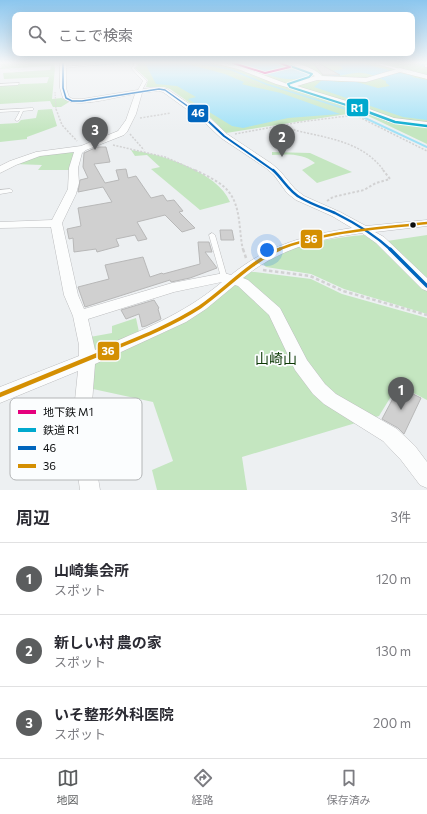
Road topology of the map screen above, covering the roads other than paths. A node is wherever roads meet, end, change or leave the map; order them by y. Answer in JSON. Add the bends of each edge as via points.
{"nodes":[{"id":1,"x":63,"y":86,"type":"edge"},
{"id":2,"x":142,"y":86,"type":"edge"},
{"id":3,"x":292,"y":86,"type":"edge"},
{"id":4,"x":139,"y":92,"type":"junction"},
{"id":5,"x":32,"y":109,"type":"dead end"},
{"id":6,"x":22,"y":110,"type":"junction"},
{"id":7,"x":0,"y":111,"type":"edge"},
{"id":8,"x":17,"y":120,"type":"dead end"},
{"id":9,"x":427,"y":124,"type":"edge"},
{"id":10,"x":89,"y":145,"type":"junction"},
{"id":11,"x":0,"y":170,"type":"edge"},
{"id":12,"x":10,"y":191,"type":"dead end"},
{"id":13,"x":0,"y":192,"type":"edge"},
{"id":14,"x":56,"y":223,"type":"junction"},
{"id":15,"x":427,"y":224,"type":"edge"},
{"id":16,"x":0,"y":226,"type":"edge"},
{"id":17,"x":366,"y":230,"type":"junction"},
{"id":18,"x":212,"y":235,"type":"dead end"},
{"id":19,"x":239,"y":273,"type":"junction"},
{"id":20,"x":427,"y":286,"type":"edge"},
{"id":21,"x":80,"y":316,"type":"junction"},
{"id":22,"x":87,"y":360,"type":"junction"},
{"id":23,"x":0,"y":394,"type":"edge"},
{"id":24,"x":84,"y":398,"type":"edge"},
{"id":25,"x":427,"y":478,"type":"edge"},
{"id":26,"x":89,"y":480,"type":"edge"},
{"id":27,"x":90,"y":490,"type":"edge"}],
"edges":[{"from":1,"to":4,"type":"street","via":[[68,100],[82,101]]},
{"from":2,"to":4,"type":"lane"},
{"from":3,"to":9,"type":"street","via":[[355,105],[392,120]]},
{"from":4,"to":10,"type":"street","via":[[124,131]]},
{"from":4,"to":17,"type":"street","via":[[158,88],[165,90],[206,119],[224,136],[269,166],[300,198]]},
{"from":5,"to":6,"type":"lane"},
{"from":6,"to":7,"type":"lane"},
{"from":6,"to":8,"type":"lane"},
{"from":10,"to":11,"type":"street","via":[[39,154]]},
{"from":10,"to":14,"type":"street","via":[[78,152],[72,170],[74,181],[71,198]]},
{"from":12,"to":13,"type":"lane"},
{"from":14,"to":16,"type":"street"},
{"from":14,"to":21,"type":"street","via":[[72,295]]},
{"from":15,"to":17,"type":"street"},
{"from":17,"to":19,"type":"street","via":[[332,234],[279,249]]},
{"from":17,"to":20,"type":"street","via":[[380,240]]},
{"from":18,"to":19,"type":"lane"},
{"from":19,"to":21,"type":"street","via":[[172,288]]},
{"from":19,"to":22,"type":"street","via":[[191,313]]},
{"from":19,"to":25,"type":"street","via":[[243,283],[275,312],[301,365],[320,389],[330,399],[390,435]]},
{"from":21,"to":22,"type":"street","via":[[87,345]]},
{"from":22,"to":23,"type":"street"},
{"from":22,"to":24,"type":"street"},
{"from":26,"to":27,"type":"street"}]}
